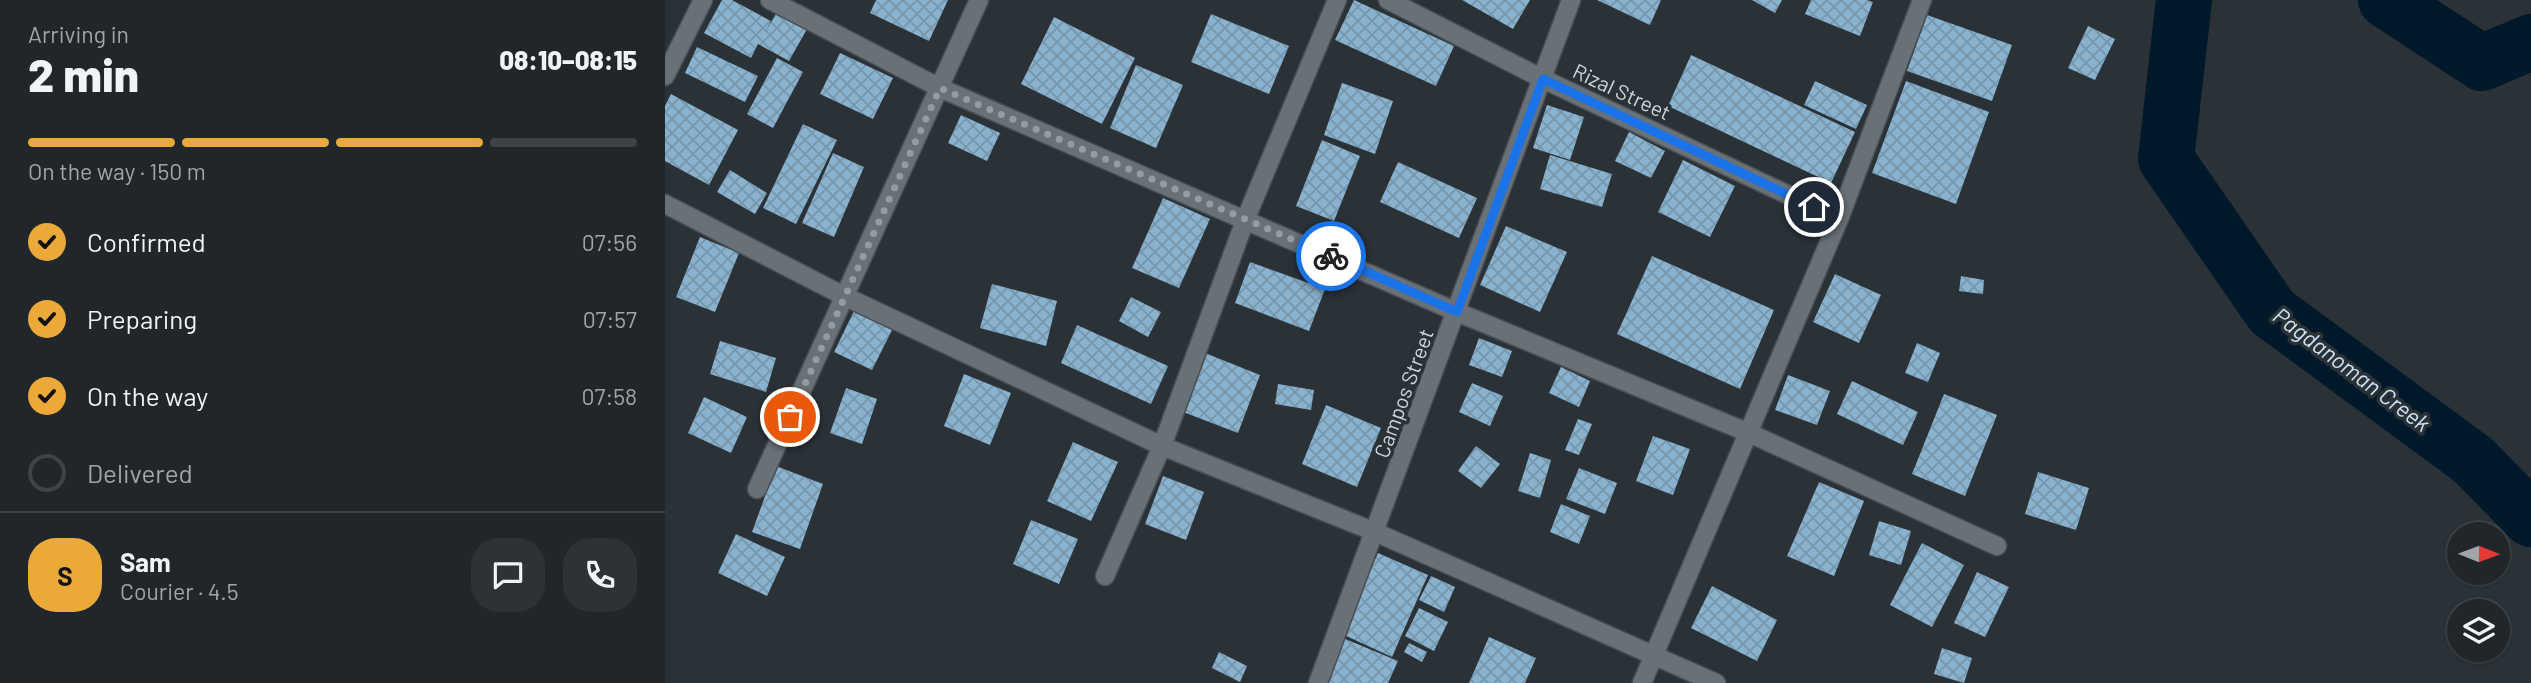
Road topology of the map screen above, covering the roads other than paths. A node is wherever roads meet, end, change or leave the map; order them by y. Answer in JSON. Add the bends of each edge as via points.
{"nodes":[{"id":1,"x":703,"y":0,"type":"edge"},
{"id":2,"x":771,"y":0,"type":"edge"},
{"id":3,"x":979,"y":0,"type":"edge"},
{"id":4,"x":1337,"y":0,"type":"edge"},
{"id":5,"x":1388,"y":0,"type":"edge"},
{"id":6,"x":1571,"y":0,"type":"edge"},
{"id":7,"x":1922,"y":0,"type":"edge"},
{"id":8,"x":665,"y":76,"type":"edge"},
{"id":9,"x":1543,"y":79,"type":"junction"},
{"id":10,"x":940,"y":88,"type":"junction"},
{"id":11,"x":665,"y":204,"type":"edge"},
{"id":12,"x":1246,"y":218,"type":"junction"},
{"id":13,"x":1839,"y":219,"type":"junction"},
{"id":14,"x":844,"y":296,"type":"junction"},
{"id":15,"x":1457,"y":312,"type":"junction"},
{"id":16,"x":1749,"y":433,"type":"junction"},
{"id":17,"x":1162,"y":446,"type":"junction"},
{"id":18,"x":757,"y":489,"type":"dead end"},
{"id":19,"x":1375,"y":532,"type":"junction"},
{"id":20,"x":1997,"y":546,"type":"dead end"},
{"id":21,"x":1105,"y":576,"type":"dead end"},
{"id":22,"x":1654,"y":654,"type":"junction"},
{"id":23,"x":1318,"y":683,"type":"edge"},
{"id":24,"x":1642,"y":683,"type":"edge"},
{"id":25,"x":1716,"y":683,"type":"edge"}],
"edges":[{"from":1,"to":8,"type":"street"},
{"from":2,"to":10,"type":"street"},
{"from":3,"to":10,"type":"street"},
{"from":4,"to":12,"type":"street"},
{"from":5,"to":9,"type":"street","name":"Rizal Street"},
{"from":6,"to":9,"type":"street","name":"Campos Street"},
{"from":7,"to":13,"type":"street"},
{"from":9,"to":13,"type":"street","name":"Rizal Street"},
{"from":9,"to":15,"type":"street","name":"Campos Street"},
{"from":10,"to":12,"type":"street"},
{"from":10,"to":14,"type":"street"},
{"from":11,"to":14,"type":"street"},
{"from":12,"to":15,"type":"street"},
{"from":12,"to":17,"type":"street"},
{"from":13,"to":16,"type":"street"},
{"from":14,"to":17,"type":"street"},
{"from":14,"to":18,"type":"street"},
{"from":15,"to":16,"type":"street"},
{"from":15,"to":19,"type":"street","name":"Campos Street"},
{"from":16,"to":20,"type":"street"},
{"from":16,"to":22,"type":"street"},
{"from":17,"to":19,"type":"street"},
{"from":17,"to":21,"type":"street"},
{"from":19,"to":22,"type":"street"},
{"from":19,"to":23,"type":"street","name":"Campos Street"},
{"from":22,"to":24,"type":"street"},
{"from":22,"to":25,"type":"street"}]}
